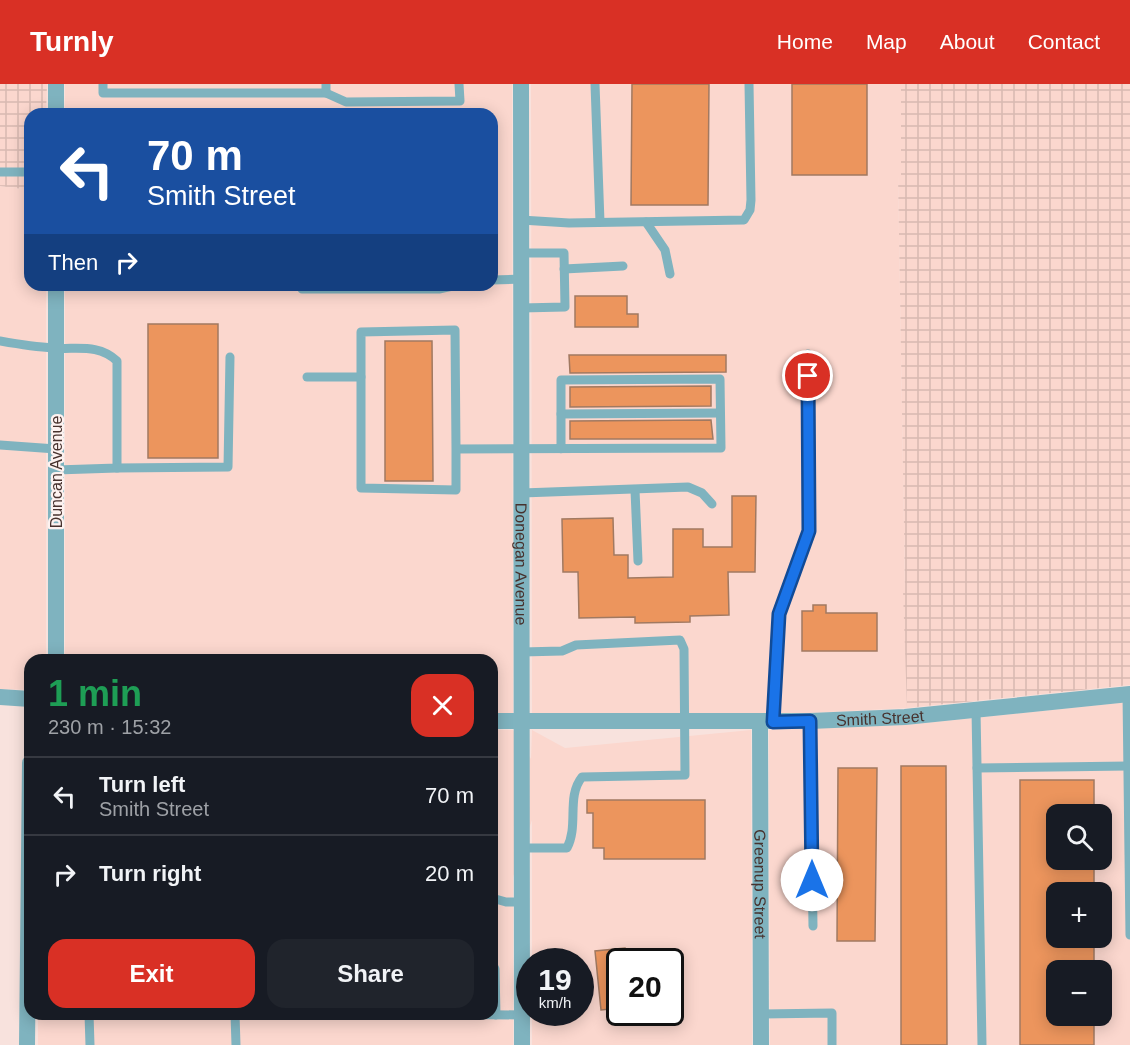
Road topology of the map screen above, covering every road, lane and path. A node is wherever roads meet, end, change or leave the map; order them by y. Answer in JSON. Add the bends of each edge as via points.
{"nodes":[{"id":1,"x":56,"y":84,"type":"edge"},
{"id":2,"x":103,"y":84,"type":"edge"},
{"id":3,"x":459,"y":84,"type":"edge"},
{"id":4,"x":521,"y":84,"type":"edge"},
{"id":5,"x":595,"y":84,"type":"edge"},
{"id":6,"x":749,"y":84,"type":"edge"},
{"id":7,"x":326,"y":88,"type":"edge"},
{"id":8,"x":56,"y":108,"type":"edge"},
{"id":9,"x":0,"y":172,"type":"edge"},
{"id":10,"x":24,"y":172,"type":"edge"},
{"id":11,"x":521,"y":220,"type":"junction"},
{"id":12,"x":600,"y":222,"type":"junction"},
{"id":13,"x":646,"y":222,"type":"junction"},
{"id":14,"x":521,"y":254,"type":"junction"},
{"id":15,"x":623,"y":266,"type":"dead end"},
{"id":16,"x":564,"y":269,"type":"junction"},
{"id":17,"x":670,"y":274,"type":"dead end"},
{"id":18,"x":521,"y":279,"type":"junction"},
{"id":19,"x":498,"y":280,"type":"edge"},
{"id":20,"x":56,"y":291,"type":"edge"},
{"id":21,"x":521,"y":308,"type":"junction"},
{"id":22,"x":0,"y":341,"type":"edge"},
{"id":23,"x":56,"y":348,"type":"junction"},
{"id":24,"x":808,"y":354,"type":"dead end"},
{"id":25,"x":230,"y":357,"type":"dead end"},
{"id":26,"x":307,"y":377,"type":"dead end"},
{"id":27,"x":361,"y":377,"type":"junction"},
{"id":28,"x":720,"y":413,"type":"junction"},
{"id":29,"x":561,"y":414,"type":"junction"},
{"id":30,"x":0,"y":445,"type":"edge"},
{"id":31,"x":56,"y":449,"type":"junction"},
{"id":32,"x":456,"y":449,"type":"junction"},
{"id":33,"x":561,"y":449,"type":"junction"},
{"id":34,"x":521,"y":450,"type":"junction"},
{"id":35,"x":117,"y":468,"type":"junction"},
{"id":36,"x":56,"y":470,"type":"junction"},
{"id":37,"x":635,"y":490,"type":"junction"},
{"id":38,"x":522,"y":493,"type":"junction"},
{"id":39,"x":712,"y":504,"type":"dead end"},
{"id":40,"x":638,"y":561,"type":"dead end"},
{"id":41,"x":522,"y":652,"type":"junction"},
{"id":42,"x":56,"y":654,"type":"edge"},
{"id":43,"x":1128,"y":694,"type":"edge"},
{"id":44,"x":0,"y":697,"type":"edge"},
{"id":45,"x":24,"y":699,"type":"edge"},
{"id":46,"x":976,"y":710,"type":"junction"},
{"id":47,"x":498,"y":721,"type":"edge"},
{"id":48,"x":522,"y":721,"type":"junction"},
{"id":49,"x":685,"y":721,"type":"junction"},
{"id":50,"x":810,"y":721,"type":"junction"},
{"id":51,"x":766,"y":722,"type":"junction"},
{"id":52,"x":1128,"y":766,"type":"junction"},
{"id":53,"x":977,"y":768,"type":"junction"},
{"id":54,"x":523,"y":848,"type":"junction"},
{"id":55,"x":498,"y":900,"type":"edge"},
{"id":56,"x":523,"y":902,"type":"junction"},
{"id":57,"x":813,"y":926,"type":"dead end"},
{"id":58,"x":1130,"y":935,"type":"edge"},
{"id":59,"x":525,"y":948,"type":"edge"},
{"id":60,"x":761,"y":1014,"type":"junction"},
{"id":61,"x":498,"y":1015,"type":"edge"},
{"id":62,"x":516,"y":1015,"type":"edge"},
{"id":63,"x":27,"y":1020,"type":"edge"},
{"id":64,"x":89,"y":1020,"type":"edge"},
{"id":65,"x":235,"y":1020,"type":"edge"},
{"id":66,"x":523,"y":1026,"type":"edge"},
{"id":67,"x":27,"y":1045,"type":"edge"},
{"id":68,"x":90,"y":1045,"type":"edge"},
{"id":69,"x":236,"y":1045,"type":"edge"},
{"id":70,"x":522,"y":1045,"type":"edge"},
{"id":71,"x":761,"y":1045,"type":"edge"},
{"id":72,"x":832,"y":1045,"type":"edge"},
{"id":73,"x":982,"y":1045,"type":"edge"}],
"edges":[{"from":1,"to":8,"type":"street"},
{"from":2,"to":7,"type":"lane","via":[[103,93]]},
{"from":3,"to":7,"type":"lane","via":[[460,101],[346,102]]},
{"from":4,"to":11,"type":"street","name":"Donegan Avenue"},
{"from":5,"to":12,"type":"lane"},
{"from":6,"to":13,"type":"lane","via":[[750,210],[744,220]]},
{"from":9,"to":10,"type":"lane"},
{"from":11,"to":12,"type":"lane"},
{"from":11,"to":14,"type":"street","name":"Donegan Avenue"},
{"from":12,"to":13,"type":"lane"},
{"from":13,"to":17,"type":"lane","via":[[665,250]]},
{"from":14,"to":16,"type":"lane","via":[[564,253]]},
{"from":14,"to":18,"type":"street","name":"Donegan Avenue"},
{"from":15,"to":16,"type":"lane"},
{"from":16,"to":21,"type":"lane","via":[[565,307]]},
{"from":18,"to":19,"type":"lane"},
{"from":18,"to":21,"type":"street","name":"Donegan Avenue"},
{"from":20,"to":23,"type":"street","name":"Duncan Avenue"},
{"from":21,"to":34,"type":"street","name":"Donegan Avenue"},
{"from":22,"to":23,"type":"lane"},
{"from":23,"to":31,"type":"street","name":"Duncan Avenue"},
{"from":23,"to":35,"type":"lane","via":[[88,347],[117,361]]},
{"from":24,"to":51,"type":"lane","via":[[809,531],[779,614]]},
{"from":25,"to":35,"type":"lane","via":[[228,467]]},
{"from":26,"to":27,"type":"lane"},
{"from":27,"to":32,"type":"lane","via":[[361,488],[456,490]]},
{"from":27,"to":32,"type":"lane","via":[[361,332],[455,330]]},
{"from":28,"to":29,"type":"lane"},
{"from":28,"to":29,"type":"lane","via":[[720,379],[708,379],[561,380]]},
{"from":28,"to":33,"type":"lane","via":[[721,448]]},
{"from":29,"to":33,"type":"lane"},
{"from":30,"to":31,"type":"lane"},
{"from":31,"to":36,"type":"street","name":"Duncan Avenue"},
{"from":32,"to":34,"type":"lane"},
{"from":33,"to":34,"type":"lane"},
{"from":34,"to":38,"type":"street","name":"Donegan Avenue"},
{"from":35,"to":36,"type":"lane"},
{"from":36,"to":42,"type":"street","name":"Duncan Avenue"},
{"from":37,"to":38,"type":"lane"},
{"from":37,"to":39,"type":"lane","via":[[688,487],[702,493]]},
{"from":37,"to":40,"type":"lane"},
{"from":38,"to":41,"type":"street","name":"Donegan Avenue"},
{"from":41,"to":48,"type":"street","name":"Donegan Avenue"},
{"from":41,"to":49,"type":"lane","via":[[680,640],[684,649]]},
{"from":43,"to":46,"type":"street","name":"Smith Street"},
{"from":43,"to":52,"type":"lane"},
{"from":44,"to":45,"type":"street"},
{"from":46,"to":50,"type":"street","name":"Smith Street"},
{"from":46,"to":53,"type":"lane"},
{"from":47,"to":48,"type":"street","name":"Smith Street"},
{"from":48,"to":49,"type":"street","name":"Smith Street"},
{"from":48,"to":54,"type":"street","name":"Donegan Avenue"},
{"from":49,"to":51,"type":"street","name":"Smith Street"},
{"from":49,"to":54,"type":"lane","via":[[685,775],[582,777],[574,787],[573,837],[567,848]]},
{"from":50,"to":51,"type":"street","name":"Smith Street"},
{"from":50,"to":57,"type":"lane"},
{"from":51,"to":60,"type":"street","name":"Greenup Street"},
{"from":52,"to":53,"type":"lane"},
{"from":52,"to":58,"type":"lane"},
{"from":53,"to":73,"type":"lane"},
{"from":54,"to":56,"type":"street","name":"Donegan Avenue"},
{"from":55,"to":56,"type":"lane"},
{"from":56,"to":59,"type":"street","name":"Donegan Avenue"},
{"from":60,"to":71,"type":"street","name":"Greenup Street"},
{"from":60,"to":72,"type":"lane","via":[[832,1013]]},
{"from":61,"to":62,"type":"lane"},
{"from":63,"to":67,"type":"street"},
{"from":64,"to":68,"type":"lane"},
{"from":65,"to":69,"type":"lane"},
{"from":66,"to":70,"type":"street","name":"Donegan Avenue"}]}
